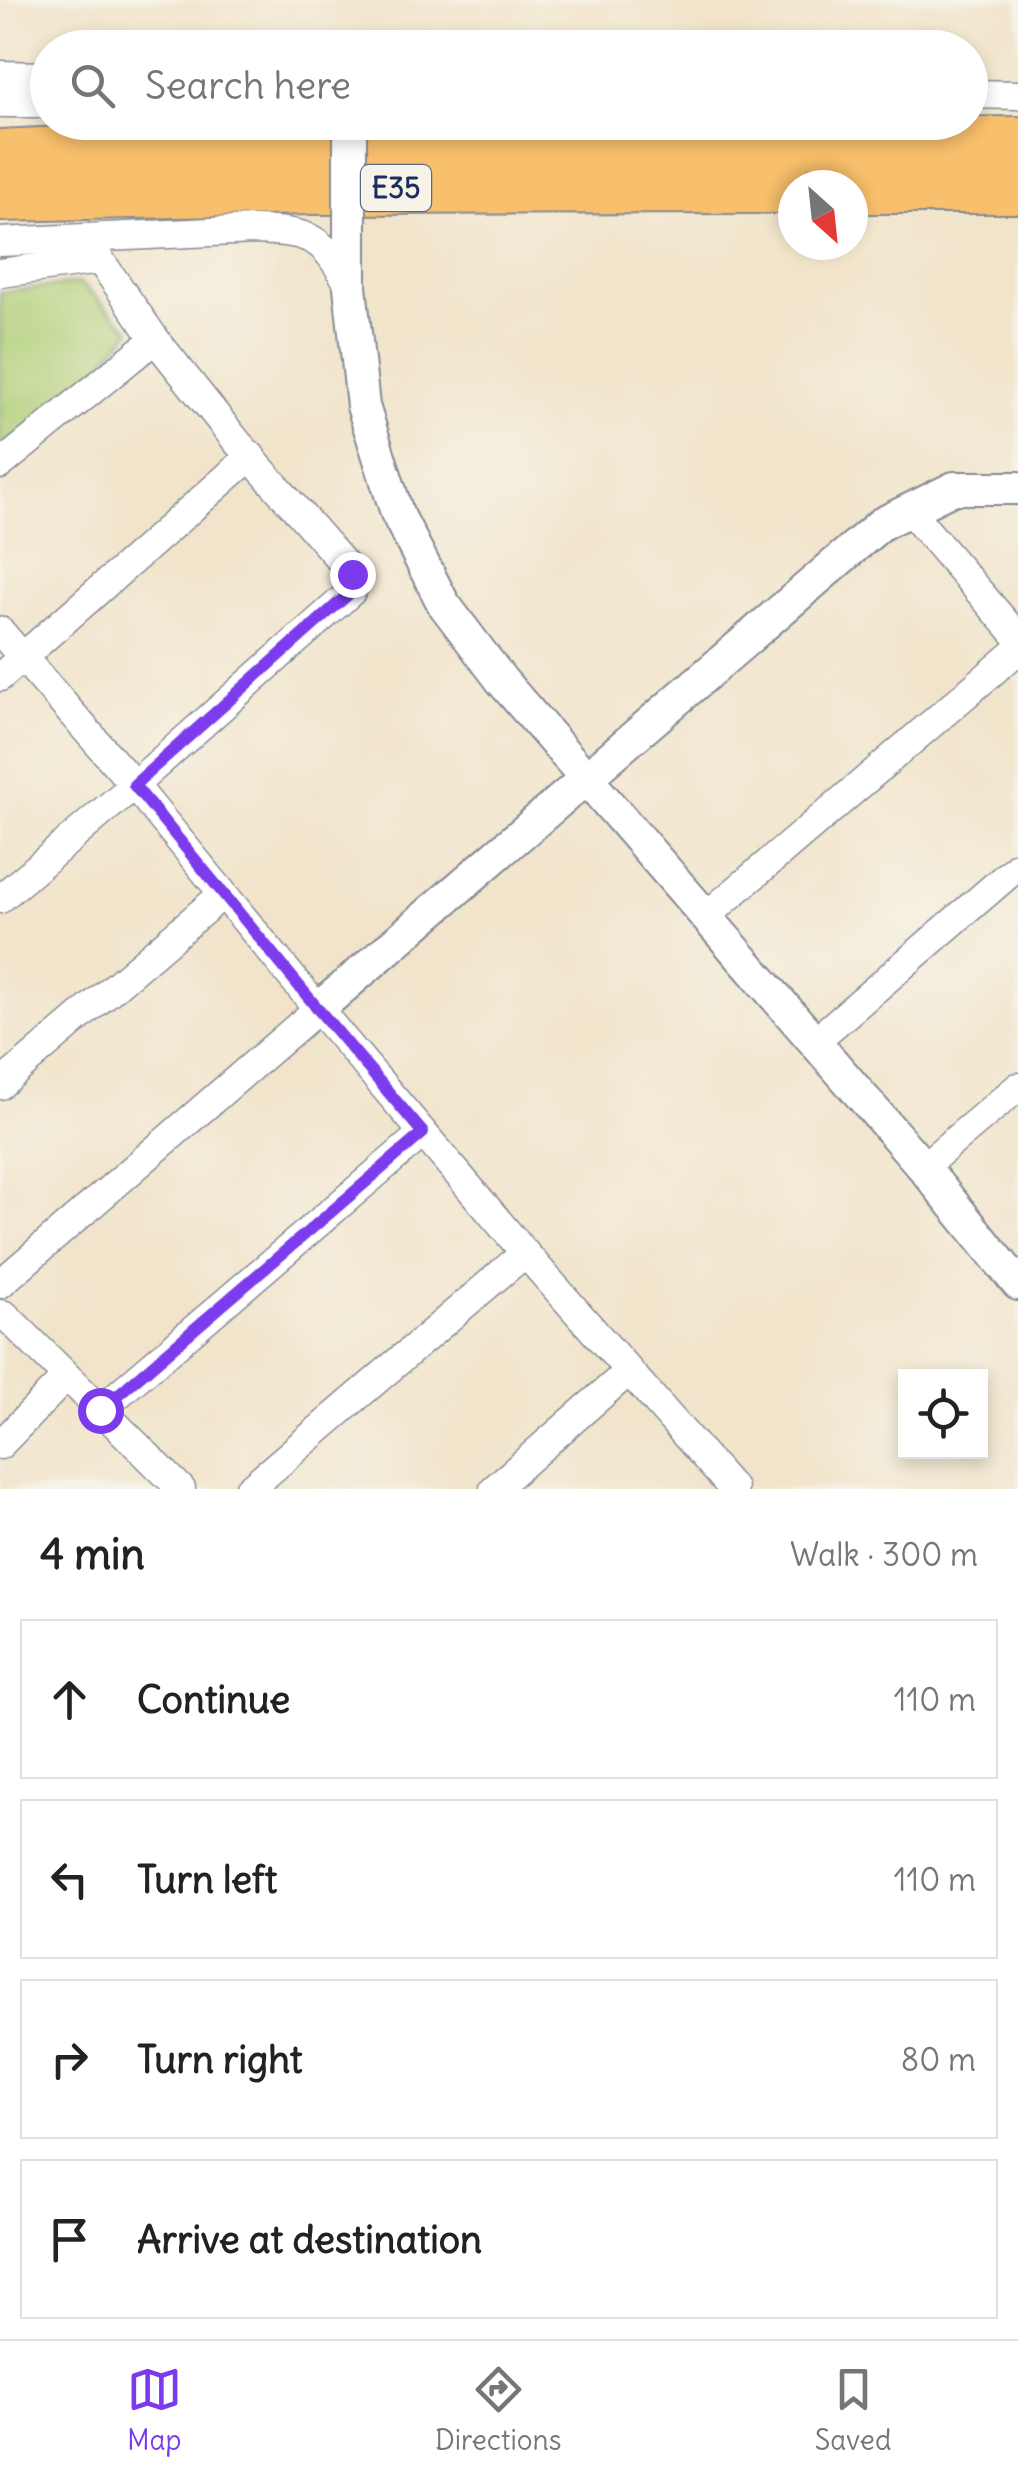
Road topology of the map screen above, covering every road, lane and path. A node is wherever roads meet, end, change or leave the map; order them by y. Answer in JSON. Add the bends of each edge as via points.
{"nodes":[{"id":1,"x":0,"y":75,"type":"edge"},
{"id":2,"x":30,"y":76,"type":"edge"},
{"id":3,"x":988,"y":94,"type":"edge"},
{"id":4,"x":1018,"y":95,"type":"edge"},
{"id":5,"x":0,"y":103,"type":"edge"},
{"id":6,"x":30,"y":103,"type":"edge"},
{"id":7,"x":350,"y":140,"type":"edge"},
{"id":8,"x":1018,"y":142,"type":"edge"},
{"id":9,"x":0,"y":152,"type":"edge"},
{"id":10,"x":314,"y":188,"type":"junction"},
{"id":11,"x":778,"y":188,"type":"edge"},
{"id":12,"x":868,"y":188,"type":"edge"},
{"id":13,"x":1018,"y":188,"type":"edge"},
{"id":14,"x":0,"y":196,"type":"edge"},
{"id":15,"x":0,"y":217,"type":"edge"},
{"id":16,"x":0,"y":242,"type":"edge"},
{"id":17,"x":0,"y":273,"type":"edge"},
{"id":18,"x":350,"y":286,"type":"junction"},
{"id":19,"x":155,"y":339,"type":"junction"},
{"id":20,"x":251,"y":456,"type":"junction"},
{"id":21,"x":0,"y":465,"type":"edge"},
{"id":22,"x":1018,"y":488,"type":"edge"},
{"id":23,"x":909,"y":510,"type":"junction"},
{"id":24,"x":0,"y":632,"type":"edge"},
{"id":25,"x":1018,"y":637,"type":"edge"},
{"id":26,"x":1018,"y":650,"type":"edge"},
{"id":27,"x":23,"y":658,"type":"junction"},
{"id":28,"x":0,"y":677,"type":"edge"},
{"id":29,"x":587,"y":778,"type":"junction"},
{"id":30,"x":134,"y":785,"type":"junction"},
{"id":31,"x":1018,"y":866,"type":"edge"},
{"id":32,"x":223,"y":894,"type":"junction"},
{"id":33,"x":0,"y":899,"type":"edge"},
{"id":34,"x":706,"y":917,"type":"junction"},
{"id":35,"x":318,"y":1009,"type":"junction"},
{"id":36,"x":814,"y":1042,"type":"junction"},
{"id":37,"x":0,"y":1085,"type":"edge"},
{"id":38,"x":1018,"y":1086,"type":"edge"},
{"id":39,"x":423,"y":1133,"type":"junction"},
{"id":40,"x":924,"y":1167,"type":"junction"},
{"id":41,"x":526,"y":1253,"type":"junction"},
{"id":42,"x":0,"y":1284,"type":"edge"},
{"id":43,"x":1018,"y":1284,"type":"edge"},
{"id":44,"x":0,"y":1314,"type":"edge"},
{"id":45,"x":629,"y":1371,"type":"junction"},
{"id":46,"x":66,"y":1378,"type":"junction"},
{"id":47,"x":100,"y":1410,"type":"junction"},
{"id":48,"x":0,"y":1445,"type":"edge"},
{"id":49,"x":171,"y":1486,"type":"edge"},
{"id":50,"x":249,"y":1489,"type":"edge"},
{"id":51,"x":494,"y":1489,"type":"edge"},
{"id":52,"x":733,"y":1489,"type":"edge"}],
"edges":[{"from":1,"to":2,"type":"street"},
{"from":3,"to":4,"type":"street"},
{"from":5,"to":6,"type":"street"},
{"from":7,"to":18,"type":"street","bridge":true},
{"from":8,"to":9,"type":"highway","number":"E35"},
{"from":10,"to":11,"type":"highway","number":"E35"},
{"from":10,"to":14,"type":"highway","number":"E35"},
{"from":10,"to":15,"type":"highway"},
{"from":12,"to":13,"type":"highway"},
{"from":16,"to":18,"type":"street","via":[[285,231],[313,239],[333,256]]},
{"from":17,"to":19,"type":"street","via":[[100,260]]},
{"from":18,"to":29,"type":"street","via":[[363,406],[396,513],[444,603]]},
{"from":19,"to":20,"type":"street"},
{"from":19,"to":21,"type":"street"},
{"from":20,"to":27,"type":"street"},
{"from":20,"to":30,"type":"street","via":[[352,574],[352,591]]},
{"from":22,"to":23,"type":"street","via":[[954,488]]},
{"from":23,"to":25,"type":"street"},
{"from":23,"to":29,"type":"street","via":[[881,524]]},
{"from":24,"to":27,"type":"street"},
{"from":26,"to":34,"type":"street"},
{"from":27,"to":28,"type":"street"},
{"from":27,"to":30,"type":"street"},
{"from":29,"to":34,"type":"street"},
{"from":29,"to":35,"type":"street"},
{"from":30,"to":32,"type":"street"},
{"from":30,"to":33,"type":"street"},
{"from":31,"to":36,"type":"street"},
{"from":32,"to":35,"type":"street"},
{"from":32,"to":37,"type":"street"},
{"from":34,"to":36,"type":"street"},
{"from":35,"to":39,"type":"street"},
{"from":35,"to":42,"type":"street"},
{"from":36,"to":40,"type":"street"},
{"from":38,"to":40,"type":"street"},
{"from":39,"to":41,"type":"street"},
{"from":39,"to":47,"type":"street"},
{"from":40,"to":43,"type":"street"},
{"from":41,"to":45,"type":"street"},
{"from":41,"to":50,"type":"street"},
{"from":44,"to":46,"type":"street"},
{"from":45,"to":51,"type":"street"},
{"from":45,"to":52,"type":"street"},
{"from":46,"to":47,"type":"street"},
{"from":46,"to":48,"type":"street"},
{"from":47,"to":49,"type":"street"}]}
